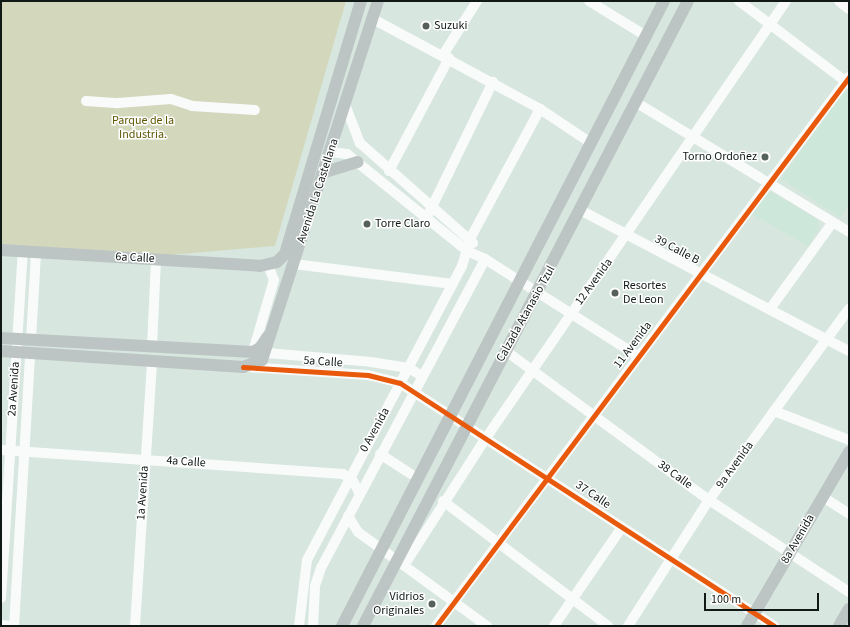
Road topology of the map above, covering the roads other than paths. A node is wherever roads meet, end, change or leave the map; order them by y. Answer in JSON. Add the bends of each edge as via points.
{"nodes":[{"id":1,"x":361,"y":1,"type":"edge"},
{"id":2,"x":477,"y":1,"type":"edge"},
{"id":3,"x":589,"y":1,"type":"edge"},
{"id":4,"x":664,"y":1,"type":"edge"},
{"id":5,"x":688,"y":1,"type":"edge"},
{"id":6,"x":739,"y":1,"type":"edge"},
{"id":7,"x":786,"y":1,"type":"edge"},
{"id":8,"x":839,"y":1,"type":"edge"},
{"id":9,"x":376,"y":7,"type":"edge"},
{"id":10,"x":849,"y":9,"type":"edge"},
{"id":11,"x":770,"y":25,"type":"junction"},
{"id":12,"x":646,"y":36,"type":"junction"},
{"id":13,"x":446,"y":56,"type":"junction"},
{"id":14,"x":848,"y":81,"type":"edge"},
{"id":15,"x":493,"y":82,"type":"junction"},
{"id":16,"x":86,"y":101,"type":"dead end"},
{"id":17,"x":637,"y":103,"type":"junction"},
{"id":18,"x":346,"y":106,"type":"junction"},
{"id":19,"x":540,"y":108,"type":"junction"},
{"id":20,"x":255,"y":110,"type":"dead end"},
{"id":21,"x":693,"y":138,"type":"junction"},
{"id":22,"x":591,"y":143,"type":"junction"},
{"id":23,"x":316,"y":146,"type":"junction"},
{"id":24,"x":331,"y":152,"type":"junction"},
{"id":25,"x":357,"y":162,"type":"junction"},
{"id":26,"x":389,"y":171,"type":"junction"},
{"id":27,"x":325,"y":172,"type":"junction"},
{"id":28,"x":769,"y":185,"type":"junction"},
{"id":29,"x":431,"y":208,"type":"junction"},
{"id":30,"x":582,"y":211,"type":"junction"},
{"id":31,"x":425,"y":220,"type":"junction"},
{"id":32,"x":833,"y":222,"type":"junction"},
{"id":33,"x":849,"y":232,"type":"edge"},
{"id":34,"x":627,"y":235,"type":"junction"},
{"id":35,"x":470,"y":239,"type":"junction"},
{"id":36,"x":1,"y":250,"type":"edge"},
{"id":37,"x":467,"y":251,"type":"junction"},
{"id":38,"x":23,"y":252,"type":"junction"},
{"id":39,"x":36,"y":252,"type":"junction"},
{"id":40,"x":156,"y":259,"type":"junction"},
{"id":41,"x":485,"y":259,"type":"junction"},
{"id":42,"x":294,"y":264,"type":"junction"},
{"id":43,"x":268,"y":265,"type":"junction"},
{"id":44,"x":700,"y":273,"type":"junction"},
{"id":45,"x":522,"y":281,"type":"junction"},
{"id":46,"x":453,"y":284,"type":"junction"},
{"id":47,"x":538,"y":292,"type":"junction"},
{"id":48,"x":441,"y":306,"type":"junction"},
{"id":49,"x":849,"y":309,"type":"edge"},
{"id":50,"x":770,"y":310,"type":"junction"},
{"id":51,"x":571,"y":313,"type":"junction"},
{"id":52,"x":455,"y":314,"type":"junction"},
{"id":53,"x":1,"y":338,"type":"edge"},
{"id":54,"x":17,"y":339,"type":"junction"},
{"id":55,"x":827,"y":339,"type":"junction"},
{"id":56,"x":30,"y":340,"type":"junction"},
{"id":57,"x":152,"y":347,"type":"junction"},
{"id":58,"x":259,"y":349,"type":"junction"},
{"id":59,"x":1,"y":351,"type":"edge"},
{"id":60,"x":506,"y":351,"type":"junction"},
{"id":61,"x":849,"y":351,"type":"edge"},
{"id":62,"x":16,"y":352,"type":"junction"},
{"id":63,"x":30,"y":353,"type":"junction"},
{"id":64,"x":638,"y":356,"type":"junction"},
{"id":65,"x":152,"y":361,"type":"junction"},
{"id":66,"x":243,"y":367,"type":"junction"},
{"id":67,"x":408,"y":368,"type":"junction"},
{"id":68,"x":532,"y":370,"type":"junction"},
{"id":69,"x":422,"y":376,"type":"junction"},
{"id":70,"x":400,"y":383,"type":"junction"},
{"id":71,"x":414,"y":392,"type":"junction"},
{"id":72,"x":774,"y":411,"type":"junction"},
{"id":73,"x":594,"y":415,"type":"junction"},
{"id":74,"x":450,"y":416,"type":"junction"},
{"id":75,"x":466,"y":425,"type":"junction"},
{"id":76,"x":486,"y":438,"type":"junction"},
{"id":77,"x":849,"y":440,"type":"edge"},
{"id":78,"x":6,"y":450,"type":"edge"},
{"id":79,"x":24,"y":452,"type":"junction"},
{"id":80,"x":849,"y":452,"type":"edge"},
{"id":81,"x":380,"y":454,"type":"junction"},
{"id":82,"x":145,"y":459,"type":"junction"},
{"id":83,"x":411,"y":474,"type":"dead end"},
{"id":84,"x":349,"y":477,"type":"junction"},
{"id":85,"x":548,"y":477,"type":"junction"},
{"id":86,"x":360,"y":494,"type":"junction"},
{"id":87,"x":823,"y":497,"type":"junction"},
{"id":88,"x":709,"y":500,"type":"junction"},
{"id":89,"x":444,"y":501,"type":"junction"},
{"id":90,"x":849,"y":514,"type":"edge"},
{"id":91,"x":348,"y":516,"type":"junction"},
{"id":92,"x":622,"y":527,"type":"junction"},
{"id":93,"x":499,"y":541,"type":"junction"},
{"id":94,"x":382,"y":547,"type":"junction"},
{"id":95,"x":790,"y":553,"type":"junction"},
{"id":96,"x":671,"y":558,"type":"junction"},
{"id":97,"x":402,"y":562,"type":"junction"},
{"id":98,"x":849,"y":592,"type":"edge"},
{"id":99,"x":1,"y":598,"type":"edge"},
{"id":100,"x":573,"y":599,"type":"junction"},
{"id":101,"x":454,"y":602,"type":"junction"},
{"id":102,"x":754,"y":614,"type":"junction"},
{"id":103,"x":368,"y":624,"type":"edge"},
{"id":104,"x":1,"y":625,"type":"edge"},
{"id":105,"x":13,"y":626,"type":"edge"},
{"id":106,"x":135,"y":626,"type":"edge"},
{"id":107,"x":299,"y":626,"type":"edge"},
{"id":108,"x":313,"y":626,"type":"edge"},
{"id":109,"x":342,"y":626,"type":"edge"},
{"id":110,"x":436,"y":626,"type":"edge"},
{"id":111,"x":488,"y":626,"type":"edge"},
{"id":112,"x":554,"y":626,"type":"edge"},
{"id":113,"x":608,"y":626,"type":"edge"},
{"id":114,"x":628,"y":626,"type":"edge"},
{"id":115,"x":747,"y":626,"type":"edge"},
{"id":116,"x":774,"y":626,"type":"edge"}],
"edges":[{"from":1,"to":23,"type":"main road","name":"Avenida La Castellana"},
{"from":2,"to":13,"type":"street"},
{"from":3,"to":12,"type":"street"},
{"from":4,"to":12,"type":"main road","name":"Calzada Atanasio Tzul"},
{"from":5,"to":17,"type":"main road","name":"Calzada Atanasio Tzul"},
{"from":6,"to":11,"type":"street"},
{"from":7,"to":11,"type":"street","name":"12 Avenida"},
{"from":8,"to":10,"type":"street"},
{"from":9,"to":13,"type":"street"},
{"from":9,"to":18,"type":"main road","name":"Avenida La Castellana"},
{"from":11,"to":14,"type":"street"},
{"from":11,"to":21,"type":"street","name":"12 Avenida"},
{"from":12,"to":22,"type":"main road","name":"Calzada Atanasio Tzul"},
{"from":13,"to":15,"type":"street"},
{"from":13,"to":26,"type":"street"},
{"from":14,"to":28,"type":"street","name":"11 Avenida"},
{"from":15,"to":19,"type":"street"},
{"from":15,"to":29,"type":"street"},
{"from":16,"to":20,"type":"street","via":[[118,103],[171,99],[192,106]]},
{"from":17,"to":21,"type":"street"},
{"from":17,"to":30,"type":"main road","name":"Calzada Atanasio Tzul"},
{"from":18,"to":24,"type":"main road","name":"Avenida La Castellana"},
{"from":18,"to":26,"type":"street","via":[[356,139]]},
{"from":19,"to":22,"type":"street"},
{"from":19,"to":35,"type":"street","name":"0 Avenida"},
{"from":21,"to":28,"type":"street"},
{"from":21,"to":34,"type":"street","name":"12 Avenida"},
{"from":22,"to":45,"type":"main road","name":"Calzada Atanasio Tzul"},
{"from":23,"to":24,"type":"main road","via":[[320,154]]},
{"from":23,"to":43,"type":"main road","name":"Avenida La Castellana","via":[[285,254]]},
{"from":24,"to":25,"type":"street","via":[[347,154]]},
{"from":24,"to":27,"type":"main road","name":"Avenida La Castellana"},
{"from":25,"to":27,"type":"main road"},
{"from":25,"to":31,"type":"street"},
{"from":26,"to":29,"type":"street"},
{"from":27,"to":42,"type":"main road","name":"Avenida La Castellana"},
{"from":28,"to":32,"type":"street"},
{"from":28,"to":44,"type":"street","name":"11 Avenida"},
{"from":29,"to":31,"type":"street"},
{"from":29,"to":35,"type":"street"},
{"from":30,"to":34,"type":"street","name":"39 Calle B"},
{"from":30,"to":47,"type":"main road","name":"Calzada Atanasio Tzul"},
{"from":31,"to":37,"type":"street"},
{"from":32,"to":33,"type":"street"},
{"from":32,"to":50,"type":"street"},
{"from":34,"to":44,"type":"street","name":"39 Calle B"},
{"from":34,"to":51,"type":"street","name":"12 Avenida"},
{"from":35,"to":37,"type":"street","name":"0 Avenida"},
{"from":35,"to":41,"type":"street"},
{"from":36,"to":38,"type":"main road","name":"6a Calle"},
{"from":37,"to":41,"type":"street"},
{"from":37,"to":46,"type":"street","name":"0 Avenida"},
{"from":38,"to":39,"type":"main road","name":"6a Calle"},
{"from":38,"to":54,"type":"street","name":"2a Avenida"},
{"from":39,"to":40,"type":"main road","name":"6a Calle"},
{"from":39,"to":56,"type":"street"},
{"from":40,"to":43,"type":"main road","name":"6a Calle"},
{"from":40,"to":57,"type":"street"},
{"from":41,"to":45,"type":"street"},
{"from":41,"to":52,"type":"street","name":"0 Avenida"},
{"from":42,"to":46,"type":"street"},
{"from":42,"to":58,"type":"main road","name":"Avenida La Castellana","via":[[275,322]]},
{"from":43,"to":58,"type":"street","via":[[274,280]]},
{"from":44,"to":50,"type":"street","name":"39 Calle B"},
{"from":44,"to":64,"type":"street","name":"11 Avenida"},
{"from":45,"to":47,"type":"street"},
{"from":45,"to":74,"type":"main road","name":"Calzada Atanasio Tzul"},
{"from":46,"to":48,"type":"street","name":"0 Avenida"},
{"from":47,"to":51,"type":"street"},
{"from":47,"to":60,"type":"main road","name":"Calzada Atanasio Tzul"},
{"from":48,"to":52,"type":"street"},
{"from":48,"to":67,"type":"street","name":"0 Avenida"},
{"from":49,"to":55,"type":"street","name":"9a Avenida"},
{"from":50,"to":55,"type":"street","name":"39 Calle B"},
{"from":51,"to":64,"type":"street"},
{"from":51,"to":68,"type":"street","name":"12 Avenida"},
{"from":52,"to":69,"type":"street","name":"0 Avenida"},
{"from":53,"to":54,"type":"main road","name":"5a Calle"},
{"from":54,"to":56,"type":"main road","name":"5a Calle"},
{"from":54,"to":62,"type":"street","name":"2a Avenida"},
{"from":55,"to":61,"type":"street","name":"39 Calle B"},
{"from":55,"to":72,"type":"street","name":"9a Avenida"},
{"from":56,"to":57,"type":"main road","name":"5a Calle"},
{"from":57,"to":58,"type":"main road","name":"5a Calle"},
{"from":58,"to":66,"type":"main road","via":[[259,362]]},
{"from":58,"to":67,"type":"street","name":"5a Calle"},
{"from":59,"to":62,"type":"main road","name":"5a Calle"},
{"from":60,"to":68,"type":"street","name":"38 Calle"},
{"from":60,"to":75,"type":"main road","name":"Calzada Atanasio Tzul"},
{"from":62,"to":63,"type":"main road","name":"5a Calle"},
{"from":62,"to":78,"type":"street","name":"2a Avenida"},
{"from":63,"to":65,"type":"main road","name":"5a Calle"},
{"from":63,"to":79,"type":"street","name":"2a Avenida"},
{"from":64,"to":73,"type":"street","name":"11 Avenida"},
{"from":65,"to":66,"type":"main road","name":"5a Calle"},
{"from":65,"to":82,"type":"street","name":"1a Avenida"},
{"from":66,"to":70,"type":"street","name":"5a Calle","via":[[368,375]]},
{"from":67,"to":69,"type":"street","name":"5a Calle"},
{"from":67,"to":70,"type":"street","name":"0 Avenida"},
{"from":68,"to":73,"type":"street","name":"38 Calle"},
{"from":68,"to":76,"type":"street","name":"12 Avenida"},
{"from":69,"to":71,"type":"street","name":"0 Avenida"},
{"from":70,"to":71,"type":"street","name":"37 Calle"},
{"from":70,"to":84,"type":"street","name":"0 Avenida"},
{"from":71,"to":74,"type":"street","name":"37 Calle"},
{"from":71,"to":81,"type":"street","name":"0 Avenida"},
{"from":72,"to":77,"type":"street"},
{"from":72,"to":88,"type":"street","name":"9a Avenida"},
{"from":73,"to":85,"type":"street","name":"11 Avenida"},
{"from":73,"to":88,"type":"street","name":"38 Calle"},
{"from":74,"to":75,"type":"street","name":"37 Calle"},
{"from":74,"to":94,"type":"main road","name":"Calzada Atanasio Tzul"},
{"from":75,"to":76,"type":"street","name":"37 Calle"},
{"from":75,"to":97,"type":"main road","name":"Calzada Atanasio Tzul"},
{"from":76,"to":85,"type":"street","name":"37 Calle"},
{"from":76,"to":89,"type":"street","name":"12 Avenida"},
{"from":78,"to":79,"type":"street","name":"4a Calle"},
{"from":78,"to":99,"type":"street","name":"2a Avenida"},
{"from":79,"to":82,"type":"street","name":"4a Calle"},
{"from":79,"to":105,"type":"street","name":"2a Avenida"},
{"from":80,"to":87,"type":"main road","name":"8a Avenida"},
{"from":81,"to":83,"type":"street"},
{"from":81,"to":86,"type":"street","name":"0 Avenida"},
{"from":82,"to":84,"type":"street","name":"4a Calle"},
{"from":82,"to":106,"type":"street","name":"1a Avenida"},
{"from":84,"to":86,"type":"street"},
{"from":84,"to":107,"type":"street","name":"0 Avenida","via":[[304,566]]},
{"from":85,"to":92,"type":"street","name":"37 Calle"},
{"from":85,"to":93,"type":"street","name":"11 Avenida"},
{"from":86,"to":91,"type":"street","name":"0 Avenida"},
{"from":87,"to":90,"type":"street"},
{"from":87,"to":95,"type":"main road","name":"8a Avenida"},
{"from":88,"to":95,"type":"street","name":"38 Calle"},
{"from":88,"to":96,"type":"street","name":"9a Avenida"},
{"from":89,"to":93,"type":"street"},
{"from":89,"to":97,"type":"street","name":"12 Avenida"},
{"from":91,"to":94,"type":"street","via":[[358,532]]},
{"from":91,"to":108,"type":"street","name":"0 Avenida","via":[[317,576]]},
{"from":92,"to":96,"type":"street","name":"37 Calle"},
{"from":92,"to":100,"type":"street"},
{"from":93,"to":100,"type":"street"},
{"from":93,"to":101,"type":"street","name":"11 Avenida"},
{"from":94,"to":97,"type":"street"},
{"from":94,"to":109,"type":"main road","name":"Calzada Atanasio Tzul"},
{"from":95,"to":98,"type":"street","name":"38 Calle"},
{"from":95,"to":102,"type":"main road","name":"8a Avenida"},
{"from":96,"to":102,"type":"street","name":"37 Calle"},
{"from":96,"to":114,"type":"street","name":"9a Avenida"},
{"from":97,"to":101,"type":"street"},
{"from":97,"to":103,"type":"main road","name":"Calzada Atanasio Tzul"},
{"from":100,"to":112,"type":"street"},
{"from":100,"to":113,"type":"street"},
{"from":101,"to":110,"type":"street","name":"11 Avenida"},
{"from":101,"to":111,"type":"street"},
{"from":102,"to":115,"type":"main road","name":"8a Avenida"},
{"from":102,"to":116,"type":"street","name":"37 Calle"},
{"from":104,"to":105,"type":"street"}]}
